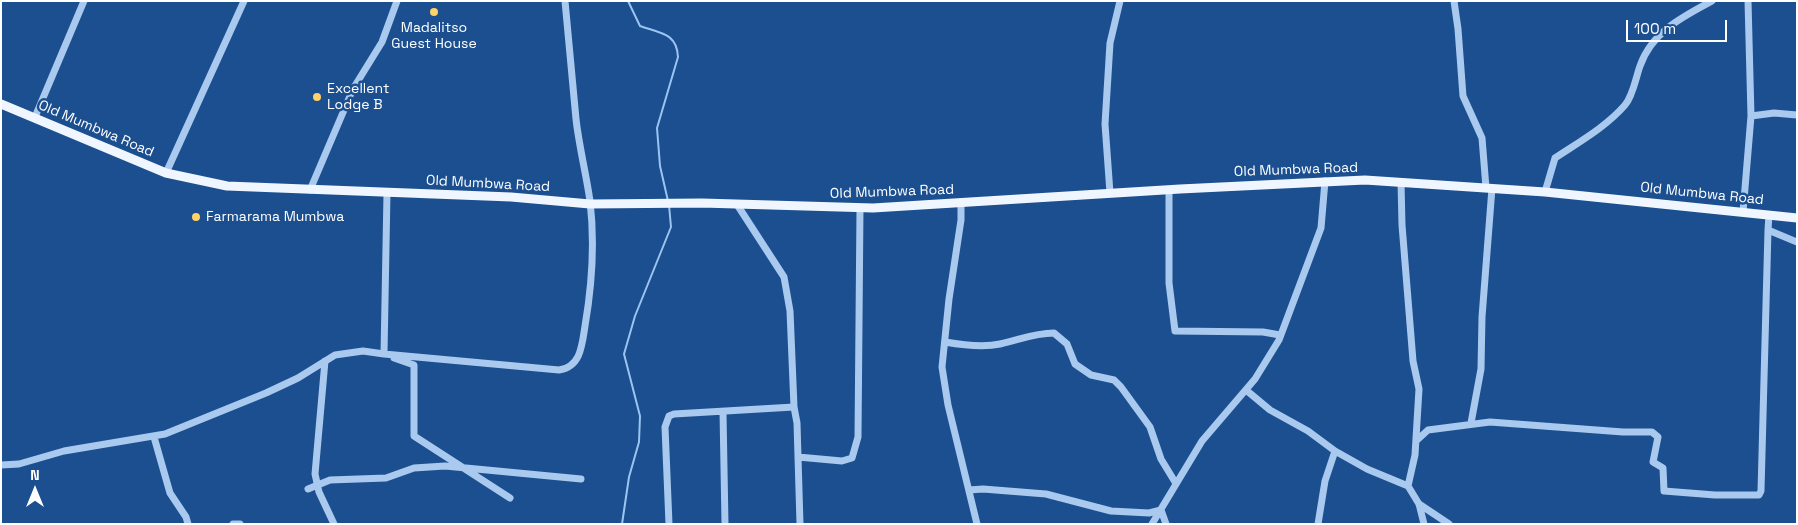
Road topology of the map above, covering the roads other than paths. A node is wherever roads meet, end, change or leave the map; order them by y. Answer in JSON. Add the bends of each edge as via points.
{"nodes":[{"id":1,"x":84,"y":1,"type":"edge"},
{"id":2,"x":244,"y":1,"type":"edge"},
{"id":3,"x":397,"y":1,"type":"edge"},
{"id":4,"x":565,"y":1,"type":"edge"},
{"id":5,"x":1120,"y":1,"type":"edge"},
{"id":6,"x":1454,"y":1,"type":"edge"},
{"id":7,"x":1712,"y":1,"type":"edge"},
{"id":8,"x":1748,"y":1,"type":"edge"},
{"id":9,"x":1,"y":104,"type":"edge"},
{"id":10,"x":1797,"y":115,"type":"edge"},
{"id":11,"x":1751,"y":116,"type":"junction"},
{"id":12,"x":35,"y":118,"type":"junction"},
{"id":13,"x":166,"y":173,"type":"junction"},
{"id":14,"x":1325,"y":181,"type":"junction"},
{"id":15,"x":1401,"y":182,"type":"junction"},
{"id":16,"x":1489,"y":188,"type":"junction"},
{"id":17,"x":310,"y":190,"type":"junction"},
{"id":18,"x":1169,"y":190,"type":"junction"},
{"id":19,"x":1545,"y":192,"type":"junction"},
{"id":20,"x":387,"y":193,"type":"junction"},
{"id":21,"x":1110,"y":193,"type":"junction"},
{"id":22,"x":961,"y":203,"type":"junction"},
{"id":23,"x":590,"y":204,"type":"junction"},
{"id":24,"x":738,"y":206,"type":"junction"},
{"id":25,"x":860,"y":208,"type":"junction"},
{"id":26,"x":1743,"y":212,"type":"junction"},
{"id":27,"x":1768,"y":215,"type":"junction"},
{"id":28,"x":1797,"y":218,"type":"edge"},
{"id":29,"x":1768,"y":230,"type":"junction"},
{"id":30,"x":1797,"y":242,"type":"edge"},
{"id":31,"x":1280,"y":335,"type":"junction"},
{"id":32,"x":944,"y":342,"type":"junction"},
{"id":33,"x":384,"y":354,"type":"junction"},
{"id":34,"x":326,"y":361,"type":"junction"},
{"id":35,"x":1246,"y":390,"type":"junction"},
{"id":36,"x":794,"y":407,"type":"junction"},
{"id":37,"x":724,"y":412,"type":"junction"},
{"id":38,"x":1471,"y":423,"type":"junction"},
{"id":39,"x":154,"y":437,"type":"junction"},
{"id":40,"x":1416,"y":441,"type":"junction"},
{"id":41,"x":1335,"y":451,"type":"junction"},
{"id":42,"x":798,"y":457,"type":"junction"},
{"id":43,"x":1,"y":464,"type":"edge"},
{"id":44,"x":464,"y":469,"type":"junction"},
{"id":45,"x":582,"y":479,"type":"dead end"},
{"id":46,"x":1175,"y":482,"type":"junction"},
{"id":47,"x":317,"y":484,"type":"junction"},
{"id":48,"x":1408,"y":486,"type":"junction"},
{"id":49,"x":308,"y":489,"type":"dead end"},
{"id":50,"x":969,"y":490,"type":"junction"},
{"id":51,"x":510,"y":498,"type":"dead end"},
{"id":52,"x":1419,"y":504,"type":"junction"},
{"id":53,"x":1161,"y":510,"type":"junction"},
{"id":54,"x":188,"y":524,"type":"edge"},
{"id":55,"x":232,"y":524,"type":"edge"},
{"id":56,"x":240,"y":524,"type":"edge"},
{"id":57,"x":334,"y":524,"type":"edge"},
{"id":58,"x":669,"y":524,"type":"edge"},
{"id":59,"x":725,"y":524,"type":"edge"},
{"id":60,"x":800,"y":524,"type":"edge"},
{"id":61,"x":977,"y":524,"type":"edge"},
{"id":62,"x":1152,"y":524,"type":"edge"},
{"id":63,"x":1166,"y":524,"type":"edge"},
{"id":64,"x":1318,"y":524,"type":"edge"},
{"id":65,"x":1424,"y":524,"type":"edge"},
{"id":66,"x":1449,"y":524,"type":"edge"}],
"edges":[{"from":1,"to":12,"type":"street"},
{"from":2,"to":13,"type":"street"},
{"from":3,"to":17,"type":"street","via":[[382,42],[353,89]]},
{"from":4,"to":23,"type":"street","via":[[576,121]]},
{"from":5,"to":21,"type":"street","via":[[1110,43],[1105,124]]},
{"from":6,"to":16,"type":"street","via":[[1463,96],[1482,138]]},
{"from":7,"to":19,"type":"street","via":[[1660,33],[1644,56],[1627,104],[1598,130],[1555,158]]},
{"from":8,"to":11,"type":"street"},
{"from":9,"to":12,"type":"main road","name":"Old Mumbwa Road"},
{"from":10,"to":11,"type":"street"},
{"from":11,"to":26,"type":"street"},
{"from":12,"to":13,"type":"main road","name":"Old Mumbwa Road"},
{"from":13,"to":17,"type":"main road","name":"Old Mumbwa Road","via":[[227,186]]},
{"from":14,"to":15,"type":"main road","name":"Old Mumbwa Road"},
{"from":14,"to":18,"type":"main road","name":"Old Mumbwa Road"},
{"from":14,"to":31,"type":"street","via":[[1321,228]]},
{"from":15,"to":16,"type":"main road","name":"Old Mumbwa Road"},
{"from":15,"to":40,"type":"street","via":[[1413,361],[1419,389]]},
{"from":16,"to":19,"type":"main road","name":"Old Mumbwa Road"},
{"from":16,"to":38,"type":"street","via":[[1481,370]]},
{"from":17,"to":20,"type":"main road","name":"Old Mumbwa Road"},
{"from":18,"to":21,"type":"main road","name":"Old Mumbwa Road"},
{"from":18,"to":31,"type":"street","via":[[1169,283],[1175,331]]},
{"from":19,"to":26,"type":"main road","name":"Old Mumbwa Road"},
{"from":20,"to":23,"type":"main road","name":"Old Mumbwa Road","via":[[511,197]]},
{"from":20,"to":33,"type":"street"},
{"from":21,"to":22,"type":"main road","name":"Old Mumbwa Road"},
{"from":22,"to":25,"type":"main road","name":"Old Mumbwa Road"},
{"from":22,"to":32,"type":"street"},
{"from":23,"to":24,"type":"main road","name":"Old Mumbwa Road","via":[[702,203]]},
{"from":23,"to":33,"type":"street","via":[[593,262],[584,334],[575,364],[559,370]]},
{"from":24,"to":25,"type":"main road","name":"Old Mumbwa Road"},
{"from":24,"to":36,"type":"street","via":[[784,277],[790,311]]},
{"from":25,"to":42,"type":"street","via":[[856,450],[852,458],[842,461]]},
{"from":26,"to":27,"type":"main road","name":"Old Mumbwa Road"},
{"from":27,"to":28,"type":"main road","name":"Old Mumbwa Road"},
{"from":27,"to":29,"type":"street"},
{"from":29,"to":30,"type":"street"},
{"from":29,"to":38,"type":"street","via":[[1759,495],[1664,491],[1663,468],[1653,462],[1658,437],[1652,432]]},
{"from":31,"to":35,"type":"street"},
{"from":32,"to":46,"type":"street","via":[[967,346],[998,344],[1023,336],[1054,333],[1067,344],[1075,364],[1090,375],[1114,380],[1121,387],[1150,427],[1161,459]]},
{"from":32,"to":50,"type":"street","via":[[942,367],[948,405]]},
{"from":33,"to":34,"type":"street","via":[[347,352]]},
{"from":33,"to":44,"type":"street","via":[[414,365],[414,436]]},
{"from":34,"to":39,"type":"street","via":[[266,393],[187,427]]},
{"from":34,"to":47,"type":"street","via":[[315,457]]},
{"from":35,"to":41,"type":"street","via":[[1270,410],[1308,430]]},
{"from":35,"to":46,"type":"street","via":[[1210,430]]},
{"from":36,"to":37,"type":"street"},
{"from":36,"to":42,"type":"street"},
{"from":37,"to":58,"type":"street","via":[[674,414],[667,421]]},
{"from":37,"to":59,"type":"street"},
{"from":38,"to":40,"type":"street","via":[[1428,430]]},
{"from":39,"to":43,"type":"street","via":[[64,451],[19,464]]},
{"from":39,"to":54,"type":"street","via":[[170,493]]},
{"from":40,"to":48,"type":"street"},
{"from":41,"to":48,"type":"street"},
{"from":41,"to":64,"type":"street","via":[[1325,481]]},
{"from":42,"to":60,"type":"street"},
{"from":44,"to":45,"type":"street"},
{"from":44,"to":47,"type":"street","via":[[445,466],[414,468],[386,478],[330,480]]},
{"from":44,"to":51,"type":"street"},
{"from":46,"to":53,"type":"street"},
{"from":47,"to":49,"type":"street"},
{"from":47,"to":57,"type":"street"},
{"from":48,"to":52,"type":"street"},
{"from":50,"to":53,"type":"street","via":[[1046,494],[1111,511],[1149,514]]},
{"from":50,"to":61,"type":"street"},
{"from":52,"to":65,"type":"street"},
{"from":52,"to":66,"type":"street"},
{"from":53,"to":62,"type":"street"},
{"from":53,"to":63,"type":"street"},
{"from":55,"to":56,"type":"street"}]}
